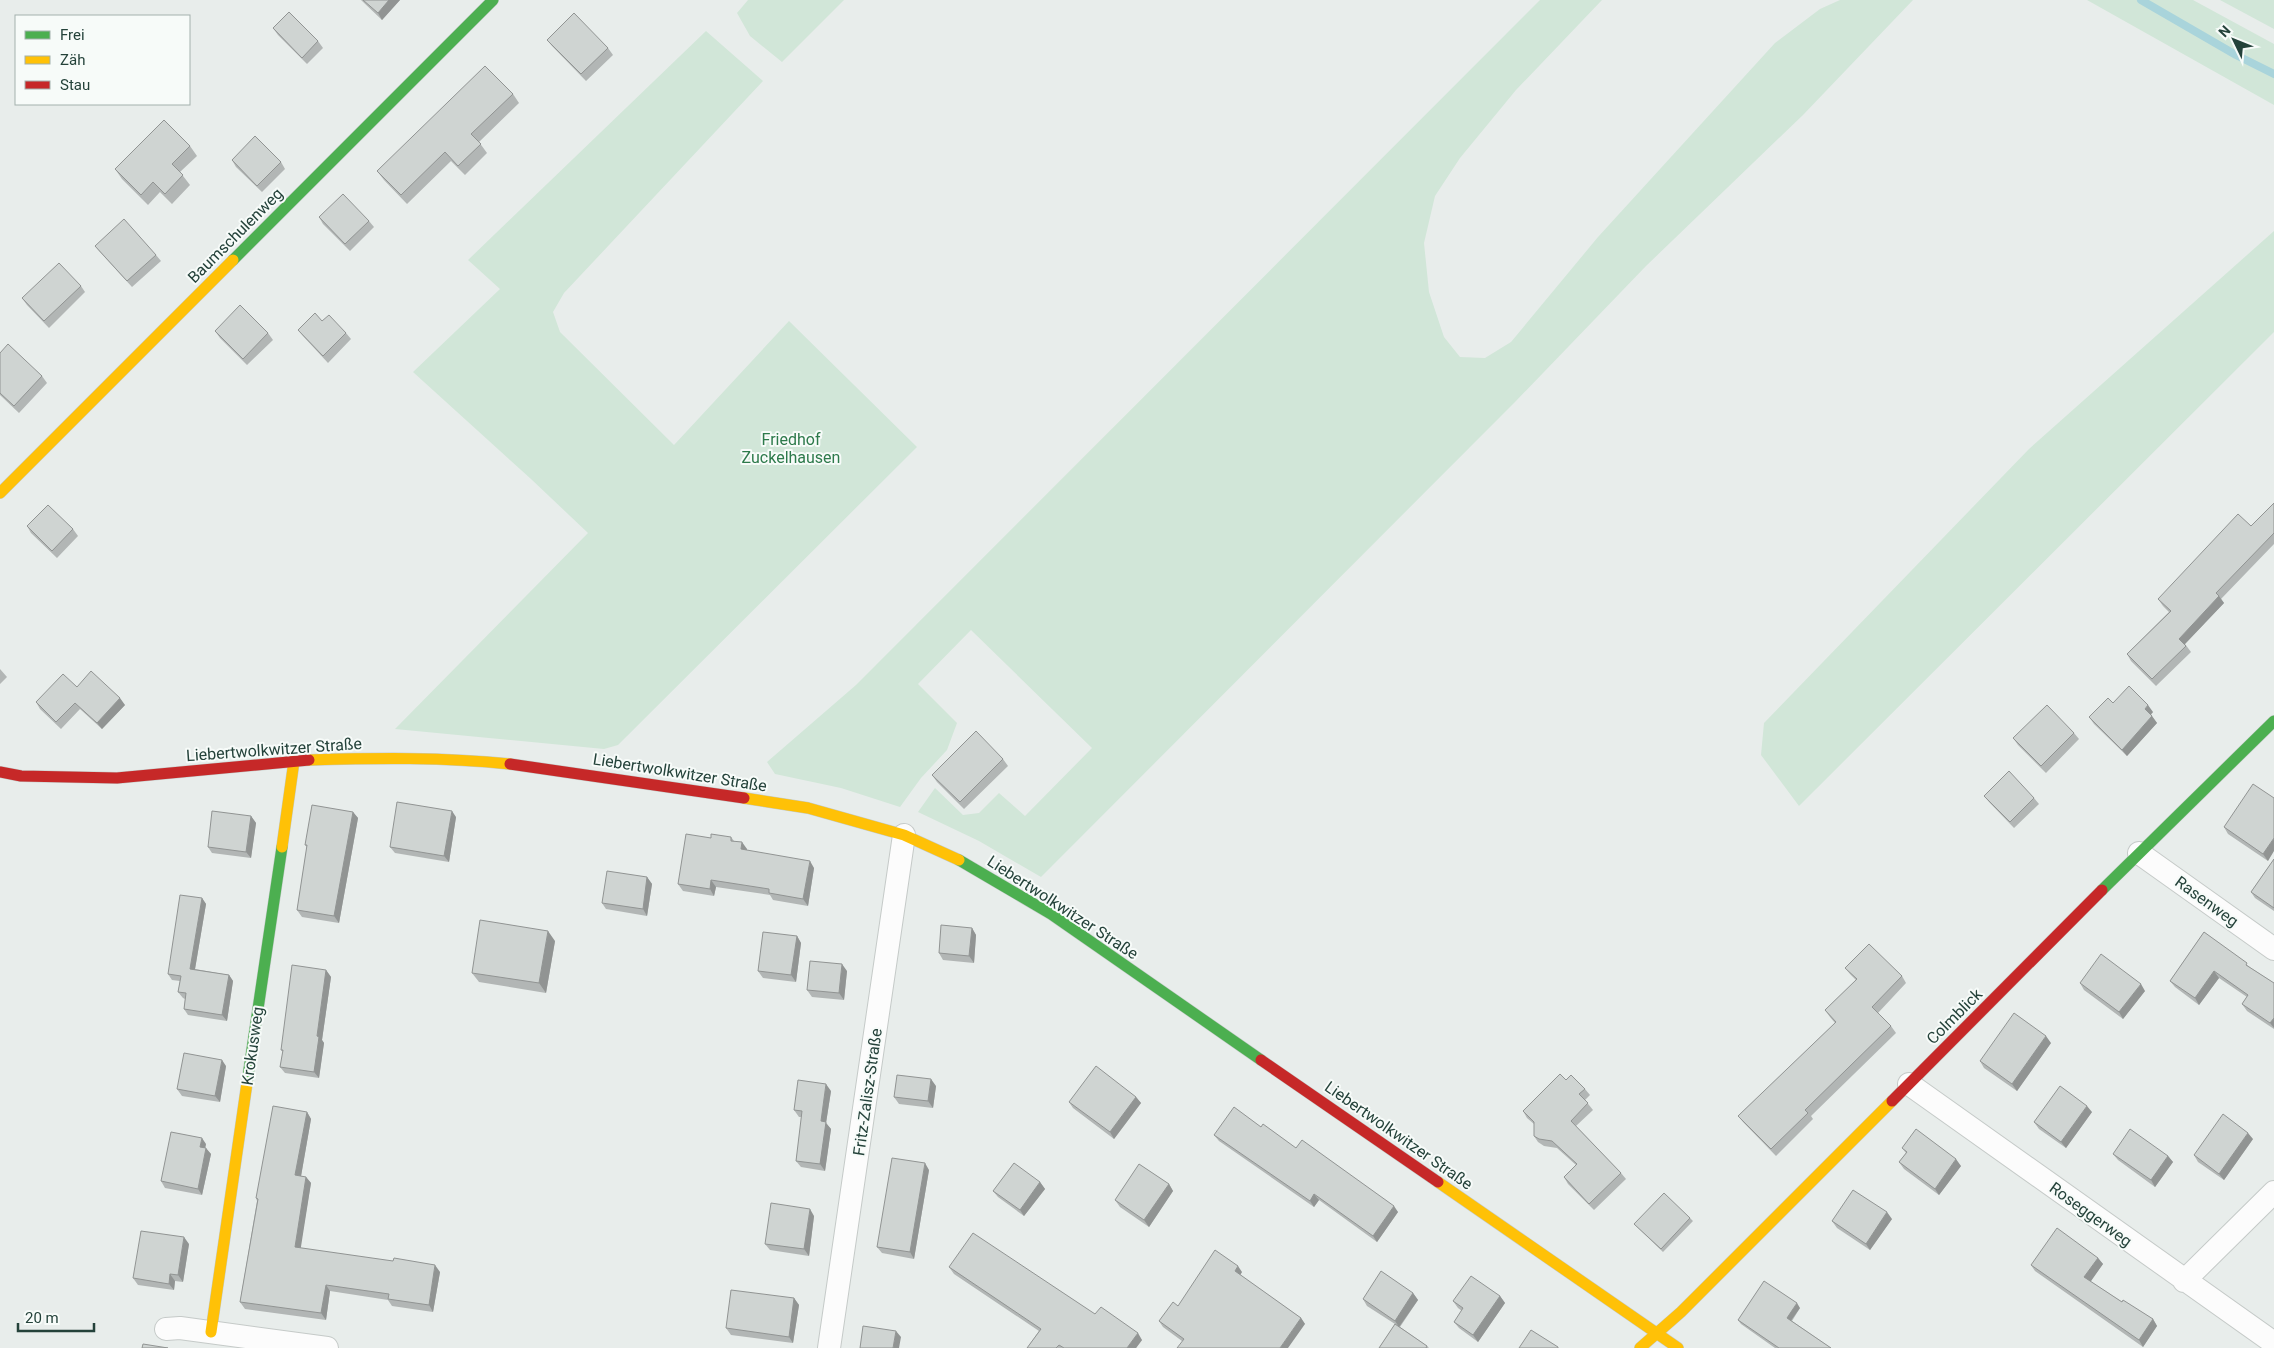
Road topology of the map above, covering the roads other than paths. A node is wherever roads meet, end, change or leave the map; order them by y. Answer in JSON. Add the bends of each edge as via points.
{"nodes":[{"id":1,"x":493,"y":0,"type":"edge"},
{"id":2,"x":0,"y":493,"type":"edge"},
{"id":3,"x":2274,"y":721,"type":"edge"},
{"id":4,"x":294,"y":760,"type":"junction"},
{"id":5,"x":0,"y":772,"type":"edge"},
{"id":6,"x":904,"y":835,"type":"junction"},
{"id":7,"x":2139,"y":853,"type":"junction"},
{"id":8,"x":2274,"y":949,"type":"edge"},
{"id":9,"x":1909,"y":1084,"type":"junction"},
{"id":10,"x":2274,"y":1192,"type":"edge"},
{"id":11,"x":2184,"y":1281,"type":"junction"},
{"id":12,"x":166,"y":1329,"type":"dead end"},
{"id":13,"x":211,"y":1332,"type":"junction"},
{"id":14,"x":1657,"y":1333,"type":"junction"},
{"id":15,"x":2274,"y":1343,"type":"edge"},
{"id":16,"x":327,"y":1348,"type":"edge"},
{"id":17,"x":829,"y":1348,"type":"edge"},
{"id":18,"x":1640,"y":1348,"type":"edge"},
{"id":19,"x":1678,"y":1348,"type":"edge"}],
"edges":[{"from":1,"to":2,"type":"street","name":"Baumschulenweg"},
{"from":3,"to":7,"type":"street","name":"Colmblick"},
{"from":4,"to":5,"type":"street","name":"Liebertwolkwitzer Straße","via":[[117,778],[22,776]]},
{"from":4,"to":6,"type":"street","name":"Liebertwolkwitzer Straße","via":[[473,760],[560,770],[808,808]]},
{"from":4,"to":13,"type":"street","name":"Krokusweg"},
{"from":6,"to":14,"type":"street","name":"Liebertwolkwitzer Straße","via":[[969,865],[1051,914]]},
{"from":6,"to":17,"type":"street","name":"Fritz-Zalisz-Straße"},
{"from":7,"to":8,"type":"street","name":"Rasenweg"},
{"from":7,"to":9,"type":"street","name":"Colmblick"},
{"from":9,"to":11,"type":"street","name":"Roseggerweg"},
{"from":9,"to":14,"type":"street","name":"Colmblick"},
{"from":10,"to":11,"type":"street"},
{"from":11,"to":15,"type":"street","name":"Roseggerweg"},
{"from":12,"to":13,"type":"street"},
{"from":13,"to":16,"type":"street"},
{"from":14,"to":18,"type":"street","name":"Colmblick"},
{"from":14,"to":19,"type":"street","name":"Liebertwolkwitzer Straße"}]}
